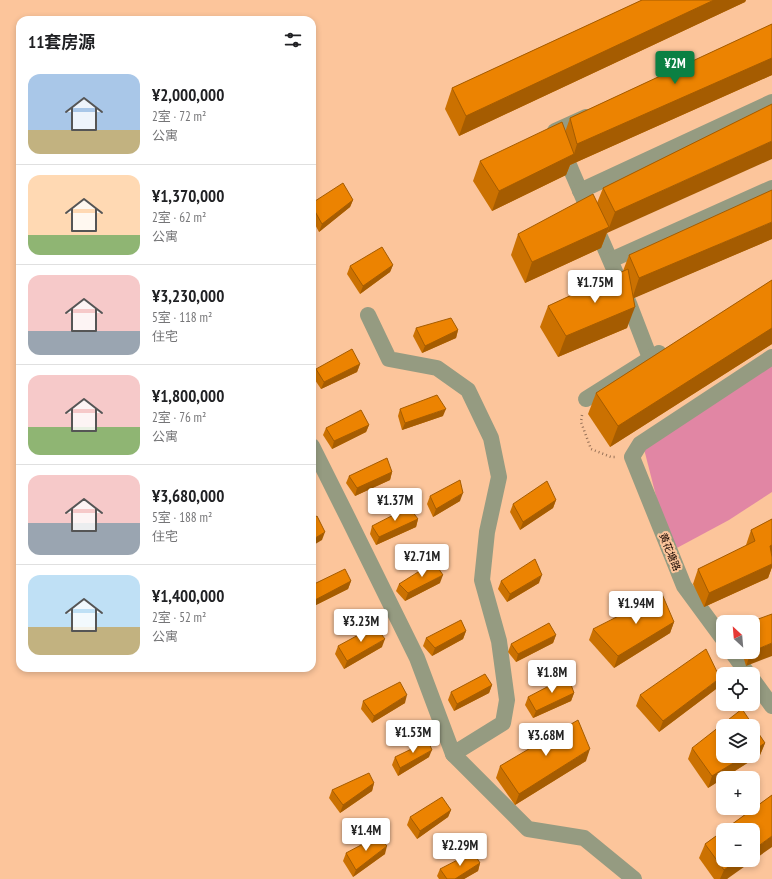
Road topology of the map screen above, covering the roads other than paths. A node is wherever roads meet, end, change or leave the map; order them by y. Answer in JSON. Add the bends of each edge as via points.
{"nodes":[{"id":1,"x":772,"y":102,"type":"edge"},
{"id":2,"x":599,"y":111,"type":"edge"},
{"id":3,"x":772,"y":188,"type":"edge"},
{"id":4,"x":580,"y":191,"type":"junction"},
{"id":5,"x":611,"y":260,"type":"junction"},
{"id":6,"x":368,"y":315,"type":"dead end"},
{"id":7,"x":671,"y":346,"type":"edge"},
{"id":8,"x":772,"y":357,"type":"edge"},
{"id":9,"x":650,"y":358,"type":"junction"},
{"id":10,"x":586,"y":399,"type":"road end"},
{"id":11,"x":316,"y":454,"type":"edge"},
{"id":12,"x":716,"y":629,"type":"edge"},
{"id":13,"x":760,"y":688,"type":"edge"},
{"id":14,"x":770,"y":699,"type":"edge"},
{"id":15,"x":453,"y":754,"type":"junction"},
{"id":16,"x":634,"y":879,"type":"edge"}],
"edges":[{"from":1,"to":4,"type":"street"},
{"from":2,"to":4,"type":"street","via":[[555,131]]},
{"from":3,"to":5,"type":"street"},
{"from":4,"to":5,"type":"street"},
{"from":5,"to":9,"type":"street"},
{"from":6,"to":15,"type":"street","via":[[388,359],[437,368],[468,390],[492,438],[499,476],[487,532],[482,580],[499,641],[507,700],[503,723]]},
{"from":7,"to":9,"type":"street"},
{"from":8,"to":12,"type":"street","name":"黄花塘路","via":[[640,444],[632,457],[684,586]]},
{"from":9,"to":10,"type":"street"},
{"from":11,"to":15,"type":"street","via":[[417,658]]},
{"from":13,"to":14,"type":"street"},
{"from":15,"to":16,"type":"street","via":[[528,829],[584,838]]}]}
